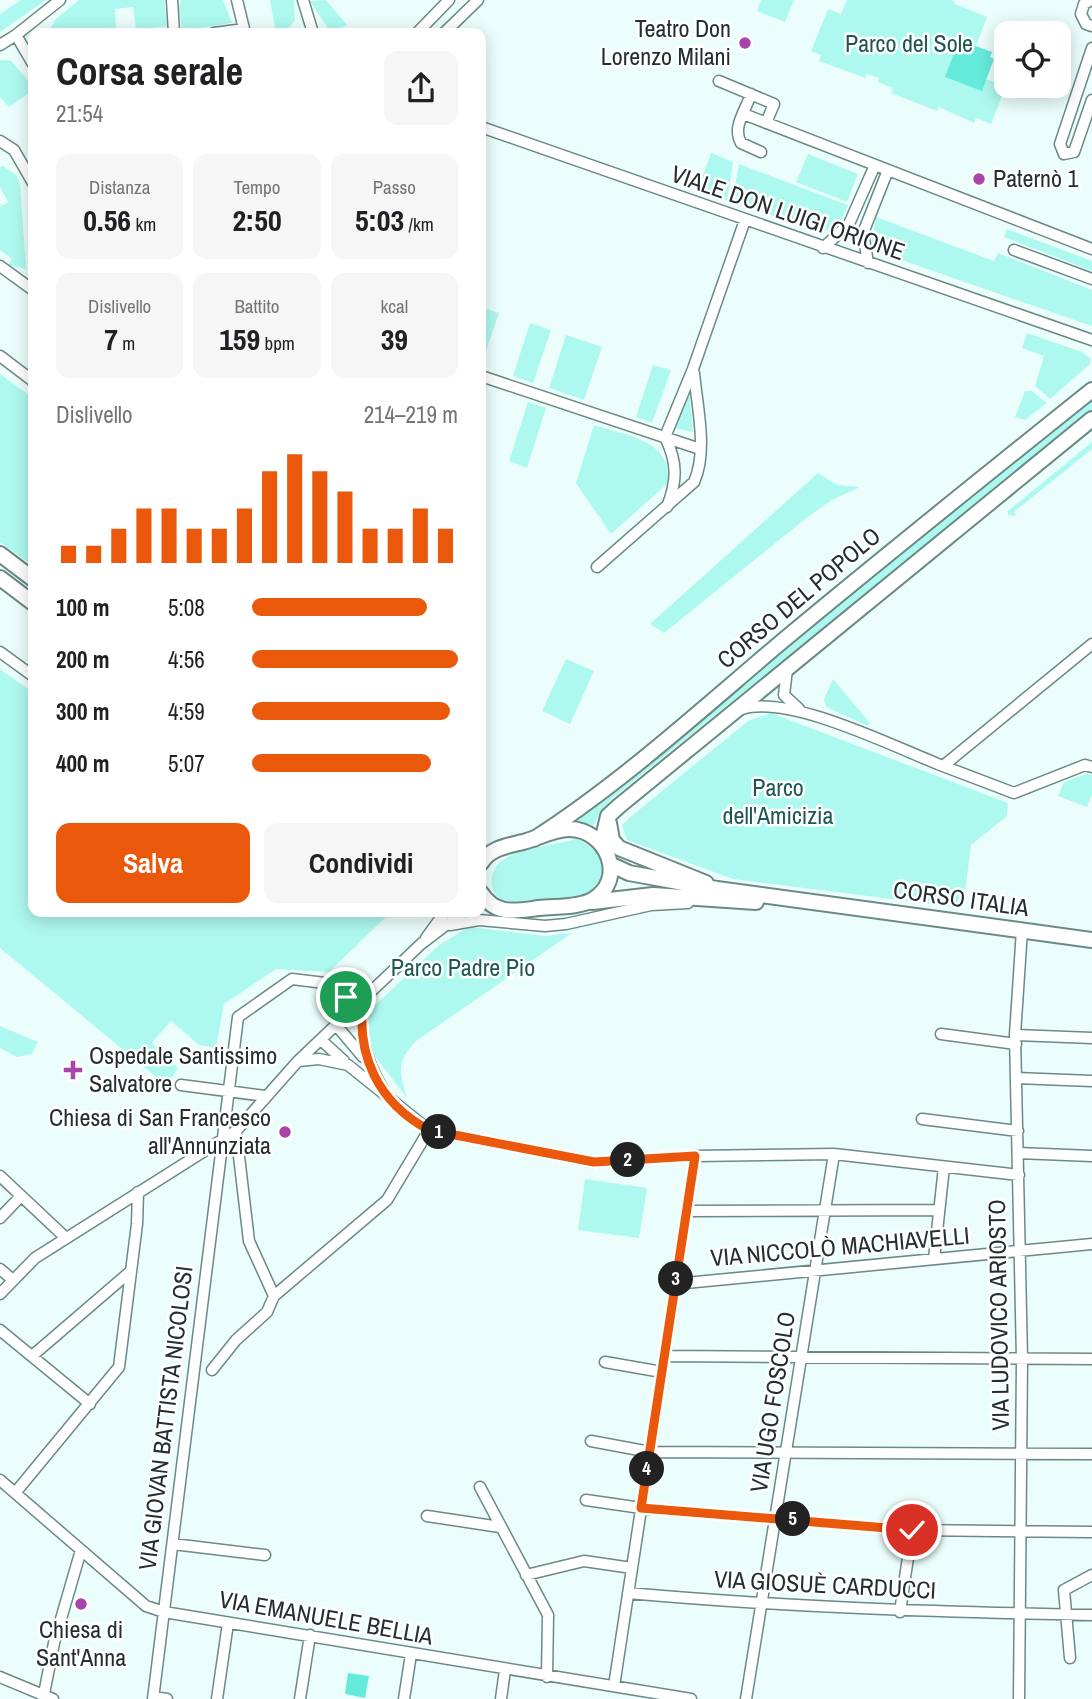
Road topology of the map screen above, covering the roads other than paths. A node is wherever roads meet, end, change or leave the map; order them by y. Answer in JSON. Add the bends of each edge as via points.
{"nodes":[{"id":1,"x":60,"y":0,"type":"edge"},
{"id":2,"x":172,"y":0,"type":"edge"},
{"id":3,"x":237,"y":0,"type":"edge"},
{"id":4,"x":303,"y":0,"type":"edge"},
{"id":5,"x":449,"y":0,"type":"edge"},
{"id":6,"x":1091,"y":0,"type":"edge"},
{"id":7,"x":471,"y":2,"type":"edge"},
{"id":8,"x":1092,"y":26,"type":"edge"},
{"id":9,"x":174,"y":28,"type":"edge"},
{"id":10,"x":243,"y":28,"type":"edge"},
{"id":11,"x":311,"y":28,"type":"edge"},
{"id":12,"x":423,"y":28,"type":"edge"},
{"id":13,"x":448,"y":28,"type":"edge"},
{"id":14,"x":16,"y":35,"type":"junction"},
{"id":15,"x":0,"y":45,"type":"edge"},
{"id":16,"x":1092,"y":48,"type":"edge"},
{"id":17,"x":28,"y":55,"type":"edge"},
{"id":18,"x":719,"y":81,"type":"dead end"},
{"id":19,"x":751,"y":94,"type":"junction"},
{"id":20,"x":1092,"y":100,"type":"edge"},
{"id":21,"x":746,"y":115,"type":"junction"},
{"id":22,"x":766,"y":123,"type":"junction"},
{"id":23,"x":1088,"y":127,"type":"edge"},
{"id":24,"x":486,"y":129,"type":"edge"},
{"id":25,"x":0,"y":141,"type":"edge"},
{"id":26,"x":761,"y":152,"type":"dead end"},
{"id":27,"x":875,"y":165,"type":"junction"},
{"id":28,"x":888,"y":170,"type":"junction"},
{"id":29,"x":28,"y":174,"type":"edge"},
{"id":30,"x":864,"y":191,"type":"junction"},
{"id":31,"x":876,"y":196,"type":"junction"},
{"id":32,"x":745,"y":220,"type":"junction"},
{"id":33,"x":823,"y":248,"type":"junction"},
{"id":34,"x":1092,"y":249,"type":"edge"},
{"id":35,"x":1014,"y":250,"type":"dead end"},
{"id":36,"x":868,"y":263,"type":"junction"},
{"id":37,"x":0,"y":266,"type":"edge"},
{"id":38,"x":1092,"y":279,"type":"edge"},
{"id":39,"x":28,"y":286,"type":"edge"},
{"id":40,"x":1089,"y":341,"type":"edge"},
{"id":41,"x":0,"y":356,"type":"edge"},
{"id":42,"x":694,"y":369,"type":"junction"},
{"id":43,"x":28,"y":376,"type":"edge"},
{"id":44,"x":486,"y":378,"type":"edge"},
{"id":45,"x":1092,"y":390,"type":"edge"},
{"id":46,"x":1092,"y":419,"type":"edge"},
{"id":47,"x":665,"y":438,"type":"junction"},
{"id":48,"x":700,"y":449,"type":"junction"},
{"id":49,"x":667,"y":507,"type":"junction"},
{"id":50,"x":0,"y":554,"type":"edge"},
{"id":51,"x":597,"y":568,"type":"dead end"},
{"id":52,"x":28,"y":575,"type":"edge"},
{"id":53,"x":0,"y":578,"type":"edge"},
{"id":54,"x":28,"y":599,"type":"edge"},
{"id":55,"x":1092,"y":643,"type":"edge"},
{"id":56,"x":0,"y":652,"type":"edge"},
{"id":57,"x":788,"y":668,"type":"junction"},
{"id":58,"x":28,"y":672,"type":"edge"},
{"id":59,"x":734,"y":712,"type":"junction"},
{"id":60,"x":803,"y":712,"type":"junction"},
{"id":61,"x":943,"y":766,"type":"junction"},
{"id":62,"x":1092,"y":767,"type":"edge"},
{"id":63,"x":608,"y":817,"type":"junction"},
{"id":64,"x":534,"y":839,"type":"junction"},
{"id":65,"x":602,"y":842,"type":"junction"},
{"id":66,"x":486,"y":857,"type":"edge"},
{"id":67,"x":612,"y":866,"type":"junction"},
{"id":68,"x":717,"y":889,"type":"junction"},
{"id":69,"x":486,"y":901,"type":"edge"},
{"id":70,"x":708,"y":901,"type":"junction"},
{"id":71,"x":589,"y":902,"type":"junction"},
{"id":72,"x":824,"y":904,"type":"junction"},
{"id":73,"x":441,"y":917,"type":"edge"},
{"id":74,"x":458,"y":917,"type":"edge"},
{"id":75,"x":450,"y":925,"type":"junction"},
{"id":76,"x":1022,"y":930,"type":"junction"},
{"id":77,"x":1092,"y":940,"type":"edge"},
{"id":78,"x":421,"y":944,"type":"junction"},
{"id":79,"x":360,"y":1003,"type":"junction"},
{"id":80,"x":336,"y":1025,"type":"junction"},
{"id":81,"x":941,"y":1034,"type":"dead end"},
{"id":82,"x":1092,"y":1038,"type":"edge"},
{"id":83,"x":321,"y":1040,"type":"junction"},
{"id":84,"x":1016,"y":1040,"type":"junction"},
{"id":85,"x":298,"y":1061,"type":"junction"},
{"id":86,"x":367,"y":1063,"type":"junction"},
{"id":87,"x":348,"y":1065,"type":"junction"},
{"id":88,"x":1016,"y":1078,"type":"junction"},
{"id":89,"x":1092,"y":1081,"type":"edge"},
{"id":90,"x":181,"y":1086,"type":"dead end"},
{"id":91,"x":228,"y":1091,"type":"junction"},
{"id":92,"x":265,"y":1096,"type":"junction"},
{"id":93,"x":387,"y":1096,"type":"junction"},
{"id":94,"x":922,"y":1119,"type":"dead end"},
{"id":95,"x":429,"y":1130,"type":"junction"},
{"id":96,"x":236,"y":1131,"type":"junction"},
{"id":97,"x":1018,"y":1131,"type":"junction"},
{"id":98,"x":221,"y":1143,"type":"junction"},
{"id":99,"x":1018,"y":1153,"type":"junction"},
{"id":100,"x":834,"y":1154,"type":"junction"},
{"id":101,"x":695,"y":1156,"type":"junction"},
{"id":102,"x":1092,"y":1156,"type":"edge"},
{"id":103,"x":944,"y":1167,"type":"junction"},
{"id":104,"x":1019,"y":1175,"type":"junction"},
{"id":105,"x":0,"y":1176,"type":"edge"},
{"id":106,"x":138,"y":1192,"type":"junction"},
{"id":107,"x":20,"y":1196,"type":"junction"},
{"id":108,"x":939,"y":1210,"type":"junction"},
{"id":109,"x":687,"y":1211,"type":"junction"},
{"id":110,"x":825,"y":1211,"type":"junction"},
{"id":111,"x":0,"y":1218,"type":"edge"},
{"id":112,"x":66,"y":1238,"type":"junction"},
{"id":113,"x":1092,"y":1244,"type":"edge"},
{"id":114,"x":1020,"y":1251,"type":"junction"},
{"id":115,"x":934,"y":1259,"type":"junction"},
{"id":116,"x":0,"y":1269,"type":"edge"},
{"id":117,"x":815,"y":1270,"type":"junction"},
{"id":118,"x":131,"y":1271,"type":"junction"},
{"id":119,"x":13,"y":1280,"type":"junction"},
{"id":120,"x":676,"y":1284,"type":"junction"},
{"id":121,"x":0,"y":1293,"type":"edge"},
{"id":122,"x":274,"y":1296,"type":"junction"},
{"id":123,"x":0,"y":1330,"type":"edge"},
{"id":124,"x":32,"y":1356,"type":"junction"},
{"id":125,"x":664,"y":1356,"type":"junction"},
{"id":126,"x":803,"y":1357,"type":"junction"},
{"id":127,"x":1022,"y":1359,"type":"junction"},
{"id":128,"x":1092,"y":1359,"type":"edge"},
{"id":129,"x":605,"y":1362,"type":"dead end"},
{"id":130,"x":212,"y":1370,"type":"dead end"},
{"id":131,"x":662,"y":1372,"type":"junction"},
{"id":132,"x":90,"y":1404,"type":"junction"},
{"id":133,"x":591,"y":1441,"type":"dead end"},
{"id":134,"x":650,"y":1452,"type":"junction"},
{"id":135,"x":785,"y":1452,"type":"junction"},
{"id":136,"x":1021,"y":1453,"type":"junction"},
{"id":137,"x":1092,"y":1454,"type":"edge"},
{"id":138,"x":0,"y":1480,"type":"edge"},
{"id":139,"x":480,"y":1487,"type":"dead end"},
{"id":140,"x":15,"y":1493,"type":"junction"},
{"id":141,"x":586,"y":1500,"type":"dead end"},
{"id":142,"x":641,"y":1508,"type":"junction"},
{"id":143,"x":427,"y":1516,"type":"dead end"},
{"id":144,"x":776,"y":1518,"type":"junction"},
{"id":145,"x":500,"y":1527,"type":"junction"},
{"id":146,"x":912,"y":1530,"type":"junction"},
{"id":147,"x":1021,"y":1532,"type":"junction"},
{"id":148,"x":1092,"y":1532,"type":"edge"},
{"id":149,"x":173,"y":1544,"type":"junction"},
{"id":150,"x":81,"y":1550,"type":"junction"},
{"id":151,"x":265,"y":1555,"type":"dead end"},
{"id":152,"x":632,"y":1568,"type":"junction"},
{"id":153,"x":526,"y":1575,"type":"junction"},
{"id":154,"x":1092,"y":1575,"type":"edge"},
{"id":155,"x":628,"y":1593,"type":"junction"},
{"id":156,"x":761,"y":1605,"type":"junction"},
{"id":157,"x":164,"y":1612,"type":"junction"},
{"id":158,"x":900,"y":1612,"type":"junction"},
{"id":159,"x":1020,"y":1614,"type":"junction"},
{"id":160,"x":1066,"y":1614,"type":"junction"},
{"id":161,"x":1092,"y":1615,"type":"edge"},
{"id":162,"x":228,"y":1623,"type":"junction"},
{"id":163,"x":310,"y":1635,"type":"junction"},
{"id":164,"x":411,"y":1654,"type":"junction"},
{"id":165,"x":1070,"y":1658,"type":"dead end"},
{"id":166,"x":505,"y":1670,"type":"junction"},
{"id":167,"x":0,"y":1677,"type":"edge"},
{"id":168,"x":547,"y":1677,"type":"junction"},
{"id":169,"x":614,"y":1686,"type":"junction"},
{"id":170,"x":47,"y":1698,"type":"edge"},
{"id":171,"x":153,"y":1698,"type":"edge"},
{"id":172,"x":167,"y":1699,"type":"edge"},
{"id":173,"x":217,"y":1699,"type":"edge"},
{"id":174,"x":300,"y":1699,"type":"edge"},
{"id":175,"x":404,"y":1699,"type":"edge"},
{"id":176,"x":501,"y":1699,"type":"edge"},
{"id":177,"x":689,"y":1699,"type":"edge"},
{"id":178,"x":746,"y":1699,"type":"edge"},
{"id":179,"x":1019,"y":1699,"type":"edge"}],
"edges":[{"from":1,"to":14,"type":"street"},
{"from":2,"to":9,"type":"street"},
{"from":3,"to":10,"type":"street"},
{"from":4,"to":11,"type":"street"},
{"from":5,"to":12,"type":"street"},
{"from":6,"to":8,"type":"street","via":[[1084,4],[1082,14]]},
{"from":7,"to":13,"type":"street"},
{"from":14,"to":15,"type":"street"},
{"from":14,"to":17,"type":"street"},
{"from":16,"to":23,"type":"street","via":[[1060,144],[1064,154],[1074,152]]},
{"from":18,"to":19,"type":"street"},
{"from":19,"to":21,"type":"street"},
{"from":19,"to":22,"type":"street","via":[[774,104]]},
{"from":20,"to":23,"type":"street"},
{"from":21,"to":22,"type":"street"},
{"from":21,"to":26,"type":"street","via":[[737,125],[737,136],[741,143]]},
{"from":22,"to":27,"type":"street"},
{"from":24,"to":32,"type":"street","name":"VIALE DON LUIGI ORIONE"},
{"from":25,"to":29,"type":"street","via":[[14,150]]},
{"from":27,"to":28,"type":"street"},
{"from":27,"to":30,"type":"street"},
{"from":28,"to":31,"type":"street"},
{"from":28,"to":34,"type":"street"},
{"from":30,"to":31,"type":"street"},
{"from":30,"to":33,"type":"street","via":[[849,224]]},
{"from":31,"to":36,"type":"street","via":[[863,233]]},
{"from":32,"to":33,"type":"street","name":"VIALE DON LUIGI ORIONE"},
{"from":32,"to":42,"type":"street"},
{"from":33,"to":36,"type":"street","name":"VIALE DON LUIGI ORIONE"},
{"from":35,"to":38,"type":"street"},
{"from":36,"to":40,"type":"street","name":"VIALE DON LUIGI ORIONE"},
{"from":37,"to":39,"type":"street"},
{"from":41,"to":43,"type":"street"},
{"from":42,"to":47,"type":"street"},
{"from":42,"to":48,"type":"street"},
{"from":44,"to":47,"type":"street"},
{"from":45,"to":64,"type":"street","name":"CORSO DEL POPOLO","via":[[698,713]]},
{"from":46,"to":57,"type":"street","name":"CORSO DEL POPOLO"},
{"from":47,"to":48,"type":"street"},
{"from":47,"to":49,"type":"street","via":[[676,464]]},
{"from":48,"to":49,"type":"street","via":[[694,482]]},
{"from":49,"to":51,"type":"street"},
{"from":50,"to":52,"type":"street"},
{"from":53,"to":54,"type":"street"},
{"from":55,"to":61,"type":"street"},
{"from":56,"to":58,"type":"street"},
{"from":57,"to":59,"type":"street","name":"CORSO DEL POPOLO"},
{"from":57,"to":60,"type":"street","via":[[784,695]]},
{"from":59,"to":60,"type":"street","via":[[764,705]]},
{"from":59,"to":63,"type":"street","name":"CORSO DEL POPOLO"},
{"from":60,"to":61,"type":"street"},
{"from":61,"to":62,"type":"street","via":[[1014,793],[1085,765]]},
{"from":63,"to":65,"type":"street"},
{"from":63,"to":68,"type":"street","via":[[609,831],[619,848],[688,873]]},
{"from":64,"to":65,"type":"street","via":[[572,829]]},
{"from":64,"to":66,"type":"street"},
{"from":65,"to":67,"type":"street"},
{"from":67,"to":68,"type":"street"},
{"from":67,"to":71,"type":"street","via":[[606,886]]},
{"from":68,"to":72,"type":"street"},
{"from":69,"to":71,"type":"street","via":[[502,911]]},
{"from":70,"to":71,"type":"street","via":[[653,895]]},
{"from":70,"to":72,"type":"street"},
{"from":70,"to":75,"type":"street","via":[[651,905],[545,926],[480,920]]},
{"from":72,"to":76,"type":"street","name":"CORSO ITALIA"},
{"from":73,"to":78,"type":"street"},
{"from":74,"to":75,"type":"street"},
{"from":75,"to":78,"type":"street"},
{"from":76,"to":77,"type":"street","name":"CORSO ITALIA"},
{"from":76,"to":84,"type":"street","name":"VIA LUDOVICO ARIOSTO"},
{"from":78,"to":79,"type":"street"},
{"from":79,"to":80,"type":"street"},
{"from":79,"to":86,"type":"street"},
{"from":79,"to":91,"type":"street","name":"VIA GIOVAN BATTISTA NICOLOSI","via":[[333,984],[312,979],[292,979],[275,988],[238,1017]]},
{"from":80,"to":83,"type":"street"},
{"from":80,"to":86,"type":"street"},
{"from":81,"to":84,"type":"street"},
{"from":82,"to":84,"type":"street"},
{"from":83,"to":85,"type":"street"},
{"from":83,"to":87,"type":"street"},
{"from":84,"to":88,"type":"street","name":"VIA LUDOVICO ARIOSTO"},
{"from":85,"to":87,"type":"street","via":[[319,1059]]},
{"from":85,"to":92,"type":"street"},
{"from":86,"to":93,"type":"street"},
{"from":87,"to":93,"type":"street"},
{"from":88,"to":89,"type":"street"},
{"from":88,"to":97,"type":"street","name":"VIA LUDOVICO ARIOSTO"},
{"from":90,"to":91,"type":"street"},
{"from":91,"to":92,"type":"street"},
{"from":91,"to":98,"type":"street","name":"VIA GIOVAN BATTISTA NICOLOSI"},
{"from":92,"to":96,"type":"street"},
{"from":93,"to":95,"type":"street"},
{"from":94,"to":97,"type":"street"},
{"from":95,"to":101,"type":"street","via":[[594,1162]]},
{"from":95,"to":122,"type":"street","via":[[387,1200]]},
{"from":96,"to":98,"type":"street"},
{"from":96,"to":122,"type":"street","via":[[249,1241]]},
{"from":97,"to":99,"type":"street","name":"VIA LUDOVICO ARIOSTO"},
{"from":98,"to":106,"type":"street"},
{"from":98,"to":149,"type":"street","name":"VIA GIOVAN BATTISTA NICOLOSI"},
{"from":99,"to":102,"type":"street"},
{"from":99,"to":104,"type":"street","name":"VIA LUDOVICO ARIOSTO"},
{"from":100,"to":101,"type":"street"},
{"from":100,"to":103,"type":"street"},
{"from":100,"to":110,"type":"street","name":"VIA UGO FOSCOLO"},
{"from":101,"to":109,"type":"street"},
{"from":103,"to":104,"type":"street"},
{"from":103,"to":108,"type":"street"},
{"from":104,"to":114,"type":"street","name":"VIA LUDOVICO ARIOSTO"},
{"from":105,"to":107,"type":"street"},
{"from":106,"to":112,"type":"street"},
{"from":106,"to":118,"type":"street"},
{"from":107,"to":111,"type":"street"},
{"from":107,"to":112,"type":"street"},
{"from":108,"to":110,"type":"street"},
{"from":108,"to":115,"type":"street"},
{"from":109,"to":110,"type":"street"},
{"from":109,"to":120,"type":"street"},
{"from":110,"to":117,"type":"street","name":"VIA UGO FOSCOLO"},
{"from":112,"to":119,"type":"street","via":[[35,1258]]},
{"from":113,"to":114,"type":"street","name":"VIA NICCOLÒ MACHIAVELLI"},
{"from":114,"to":115,"type":"street","name":"VIA NICCOLÒ MACHIAVELLI"},
{"from":114,"to":127,"type":"street","name":"VIA LUDOVICO ARIOSTO"},
{"from":115,"to":117,"type":"street","name":"VIA NICCOLÒ MACHIAVELLI"},
{"from":116,"to":119,"type":"street"},
{"from":117,"to":120,"type":"street","name":"VIA NICCOLÒ MACHIAVELLI"},
{"from":117,"to":126,"type":"street","name":"VIA UGO FOSCOLO"},
{"from":118,"to":124,"type":"street"},
{"from":118,"to":132,"type":"street","via":[[119,1367]]},
{"from":119,"to":121,"type":"street"},
{"from":120,"to":125,"type":"street"},
{"from":122,"to":130,"type":"street","via":[[267,1312],[236,1339]]},
{"from":123,"to":124,"type":"street"},
{"from":124,"to":132,"type":"street"},
{"from":125,"to":126,"type":"street"},
{"from":125,"to":131,"type":"street"},
{"from":126,"to":127,"type":"street"},
{"from":126,"to":135,"type":"street","name":"VIA UGO FOSCOLO"},
{"from":127,"to":128,"type":"street"},
{"from":127,"to":136,"type":"street","name":"VIA LUDOVICO ARIOSTO"},
{"from":129,"to":131,"type":"street"},
{"from":131,"to":134,"type":"street"},
{"from":132,"to":140,"type":"street"},
{"from":133,"to":134,"type":"street"},
{"from":134,"to":135,"type":"street"},
{"from":134,"to":142,"type":"street"},
{"from":135,"to":136,"type":"street"},
{"from":135,"to":144,"type":"street","name":"VIA UGO FOSCOLO"},
{"from":136,"to":137,"type":"street"},
{"from":136,"to":147,"type":"street","name":"VIA LUDOVICO ARIOSTO"},
{"from":138,"to":140,"type":"street","name":"VIA EMANUELE BELLIA"},
{"from":139,"to":145,"type":"street"},
{"from":140,"to":150,"type":"street","name":"VIA EMANUELE BELLIA"},
{"from":141,"to":142,"type":"street"},
{"from":142,"to":144,"type":"street"},
{"from":142,"to":152,"type":"street"},
{"from":143,"to":145,"type":"street"},
{"from":144,"to":146,"type":"street"},
{"from":144,"to":156,"type":"street","name":"VIA UGO FOSCOLO"},
{"from":145,"to":153,"type":"street"},
{"from":146,"to":147,"type":"street"},
{"from":146,"to":158,"type":"street"},
{"from":147,"to":148,"type":"street"},
{"from":147,"to":159,"type":"street","name":"VIA LUDOVICO ARIOSTO"},
{"from":149,"to":151,"type":"street"},
{"from":149,"to":157,"type":"street","name":"VIA GIOVAN BATTISTA NICOLOSI"},
{"from":150,"to":157,"type":"street","name":"VIA EMANUELE BELLIA","via":[[146,1606]]},
{"from":150,"to":170,"type":"street","via":[[54,1643]]},
{"from":152,"to":153,"type":"street","via":[[584,1561]]},
{"from":152,"to":155,"type":"street"},
{"from":153,"to":168,"type":"street","via":[[548,1615]]},
{"from":154,"to":160,"type":"street","via":[[1064,1590]]},
{"from":155,"to":156,"type":"street","name":"VIA GIOSUÈ CARDUCCI"},
{"from":155,"to":169,"type":"street"},
{"from":156,"to":158,"type":"street","name":"VIA GIOSUÈ CARDUCCI"},
{"from":156,"to":178,"type":"street","name":"VIA UGO FOSCOLO"},
{"from":157,"to":162,"type":"street","name":"VIA EMANUELE BELLIA"},
{"from":157,"to":171,"type":"street","name":"VIA GIOVAN BATTISTA NICOLOSI"},
{"from":158,"to":159,"type":"street","name":"VIA GIOSUÈ CARDUCCI"},
{"from":159,"to":160,"type":"street","name":"VIA GIOSUÈ CARDUCCI"},
{"from":159,"to":179,"type":"street","name":"VIA LUDOVICO ARIOSTO"},
{"from":160,"to":161,"type":"street","name":"VIA GIOSUÈ CARDUCCI"},
{"from":160,"to":165,"type":"street"},
{"from":162,"to":163,"type":"street","name":"VIA EMANUELE BELLIA"},
{"from":162,"to":173,"type":"street"},
{"from":163,"to":164,"type":"street","name":"VIA EMANUELE BELLIA"},
{"from":163,"to":174,"type":"street"},
{"from":164,"to":166,"type":"street","name":"VIA EMANUELE BELLIA"},
{"from":164,"to":175,"type":"street"},
{"from":166,"to":168,"type":"street","name":"VIA EMANUELE BELLIA"},
{"from":166,"to":176,"type":"street"},
{"from":167,"to":170,"type":"street"},
{"from":168,"to":169,"type":"street","name":"VIA EMANUELE BELLIA"},
{"from":169,"to":177,"type":"street","name":"VIA EMANUELE BELLIA"},
{"from":171,"to":172,"type":"street"}]}
